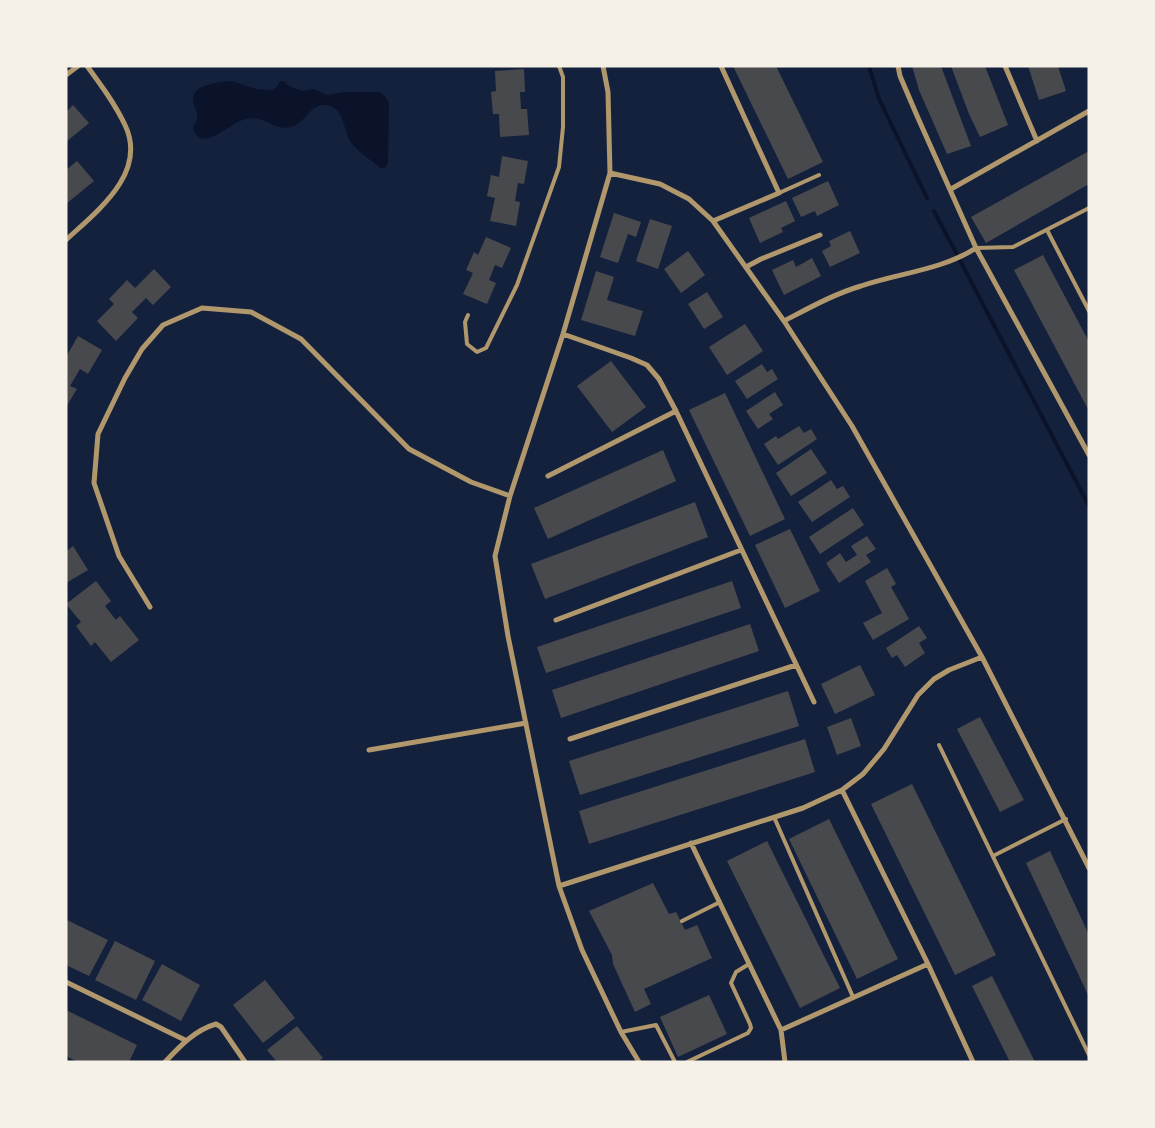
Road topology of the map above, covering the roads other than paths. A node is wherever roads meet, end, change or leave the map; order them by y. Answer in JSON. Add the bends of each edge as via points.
{"nodes":[{"id":1,"x":78,"y":66,"type":"edge"},
{"id":2,"x":87,"y":66,"type":"edge"},
{"id":3,"x":559,"y":66,"type":"edge"},
{"id":4,"x":603,"y":66,"type":"edge"},
{"id":5,"x":721,"y":66,"type":"edge"},
{"id":6,"x":898,"y":66,"type":"edge"},
{"id":7,"x":1005,"y":66,"type":"edge"},
{"id":8,"x":66,"y":75,"type":"edge"},
{"id":9,"x":1089,"y":110,"type":"edge"},
{"id":10,"x":1037,"y":141,"type":"junction"},
{"id":11,"x":610,"y":173,"type":"junction"},
{"id":12,"x":819,"y":175,"type":"dead end"},
{"id":13,"x":950,"y":189,"type":"junction"},
{"id":14,"x":779,"y":193,"type":"junction"},
{"id":15,"x":1089,"y":208,"type":"edge"},
{"id":16,"x":713,"y":221,"type":"junction"},
{"id":17,"x":1047,"y":230,"type":"junction"},
{"id":18,"x":820,"y":235,"type":"dead end"},
{"id":19,"x":66,"y":240,"type":"edge"},
{"id":20,"x":976,"y":248,"type":"junction"},
{"id":21,"x":746,"y":267,"type":"junction"},
{"id":22,"x":1089,"y":311,"type":"edge"},
{"id":23,"x":468,"y":315,"type":"dead end"},
{"id":24,"x":784,"y":321,"type":"junction"},
{"id":25,"x":563,"y":334,"type":"junction"},
{"id":26,"x":676,"y":411,"type":"junction"},
{"id":27,"x":1089,"y":455,"type":"edge"},
{"id":28,"x":548,"y":476,"type":"dead end"},
{"id":29,"x":510,"y":496,"type":"junction"},
{"id":30,"x":741,"y":550,"type":"junction"},
{"id":31,"x":150,"y":607,"type":"dead end"},
{"id":32,"x":556,"y":620,"type":"dead end"},
{"id":33,"x":982,"y":657,"type":"junction"},
{"id":34,"x":796,"y":664,"type":"junction"},
{"id":35,"x":814,"y":702,"type":"dead end"},
{"id":36,"x":526,"y":723,"type":"junction"},
{"id":37,"x":570,"y":739,"type":"dead end"},
{"id":38,"x":939,"y":745,"type":"dead end"},
{"id":39,"x":369,"y":750,"type":"dead end"},
{"id":40,"x":842,"y":790,"type":"junction"},
{"id":41,"x":774,"y":817,"type":"junction"},
{"id":42,"x":1066,"y":819,"type":"junction"},
{"id":43,"x":691,"y":843,"type":"junction"},
{"id":44,"x":993,"y":856,"type":"junction"},
{"id":45,"x":1089,"y":868,"type":"edge"},
{"id":46,"x":559,"y":886,"type":"junction"},
{"id":47,"x":720,"y":902,"type":"junction"},
{"id":48,"x":682,"y":921,"type":"dead end"},
{"id":49,"x":749,"y":964,"type":"junction"},
{"id":50,"x":928,"y":964,"type":"junction"},
{"id":51,"x":66,"y":982,"type":"edge"},
{"id":52,"x":853,"y":997,"type":"junction"},
{"id":53,"x":781,"y":1030,"type":"junction"},
{"id":54,"x":621,"y":1032,"type":"junction"},
{"id":55,"x":185,"y":1040,"type":"junction"},
{"id":56,"x":1089,"y":1055,"type":"edge"},
{"id":57,"x":165,"y":1062,"type":"edge"},
{"id":58,"x":245,"y":1062,"type":"edge"},
{"id":59,"x":640,"y":1062,"type":"edge"},
{"id":60,"x":675,"y":1062,"type":"edge"},
{"id":61,"x":687,"y":1062,"type":"edge"},
{"id":62,"x":785,"y":1062,"type":"edge"},
{"id":63,"x":972,"y":1062,"type":"edge"}],
"edges":[{"from":1,"to":8,"type":"street"},
{"from":2,"to":19,"type":"street","via":[[126,127],[131,147],[129,166],[118,189]]},
{"from":3,"to":23,"type":"lane","via":[[563,77],[563,127],[559,167],[517,285],[486,348],[477,352],[466,344],[465,322]]},
{"from":4,"to":11,"type":"street","via":[[608,92]]},
{"from":5,"to":14,"type":"street"},
{"from":6,"to":13,"type":"street"},
{"from":7,"to":10,"type":"street"},
{"from":9,"to":10,"type":"street"},
{"from":10,"to":13,"type":"street"},
{"from":11,"to":16,"type":"street","via":[[660,184],[689,199]]},
{"from":11,"to":25,"type":"street"},
{"from":12,"to":14,"type":"lane"},
{"from":13,"to":20,"type":"street"},
{"from":14,"to":16,"type":"street"},
{"from":15,"to":17,"type":"lane"},
{"from":16,"to":21,"type":"street"},
{"from":17,"to":20,"type":"lane","via":[[1014,248]]},
{"from":17,"to":22,"type":"lane"},
{"from":18,"to":21,"type":"street"},
{"from":20,"to":24,"type":"street","via":[[940,264],[860,286]]},
{"from":20,"to":27,"type":"street"},
{"from":21,"to":24,"type":"street"},
{"from":24,"to":33,"type":"street","via":[[852,426]]},
{"from":25,"to":26,"type":"street","via":[[647,365],[659,379]]},
{"from":25,"to":29,"type":"street"},
{"from":26,"to":28,"type":"street"},
{"from":26,"to":30,"type":"street"},
{"from":29,"to":31,"type":"street","via":[[471,482],[409,449],[301,339],[251,312],[202,308],[163,325],[142,349],[98,434],[94,483],[119,556]]},
{"from":29,"to":36,"type":"street","via":[[495,556]]},
{"from":30,"to":32,"type":"street"},
{"from":30,"to":34,"type":"street"},
{"from":33,"to":40,"type":"street","via":[[934,679],[918,695],[884,749],[863,774]]},
{"from":33,"to":42,"type":"street"},
{"from":34,"to":35,"type":"street"},
{"from":34,"to":37,"type":"street"},
{"from":36,"to":39,"type":"street"},
{"from":36,"to":46,"type":"street"},
{"from":38,"to":44,"type":"lane"},
{"from":40,"to":41,"type":"street"},
{"from":40,"to":50,"type":"street"},
{"from":41,"to":43,"type":"street"},
{"from":41,"to":52,"type":"lane"},
{"from":42,"to":44,"type":"lane"},
{"from":42,"to":45,"type":"street"},
{"from":43,"to":46,"type":"street"},
{"from":43,"to":47,"type":"street"},
{"from":44,"to":56,"type":"lane"},
{"from":46,"to":54,"type":"street","via":[[582,950]]},
{"from":47,"to":48,"type":"lane"},
{"from":47,"to":49,"type":"street"},
{"from":49,"to":53,"type":"street"},
{"from":49,"to":61,"type":"lane","via":[[736,972],[732,983],[750,1024],[748,1033]]},
{"from":50,"to":52,"type":"street"},
{"from":50,"to":63,"type":"street"},
{"from":51,"to":55,"type":"street"},
{"from":52,"to":53,"type":"street"},
{"from":53,"to":62,"type":"street"},
{"from":54,"to":59,"type":"street"},
{"from":54,"to":60,"type":"lane","via":[[656,1025]]},
{"from":55,"to":57,"type":"street"},
{"from":55,"to":58,"type":"street","via":[[216,1024]]}]}
